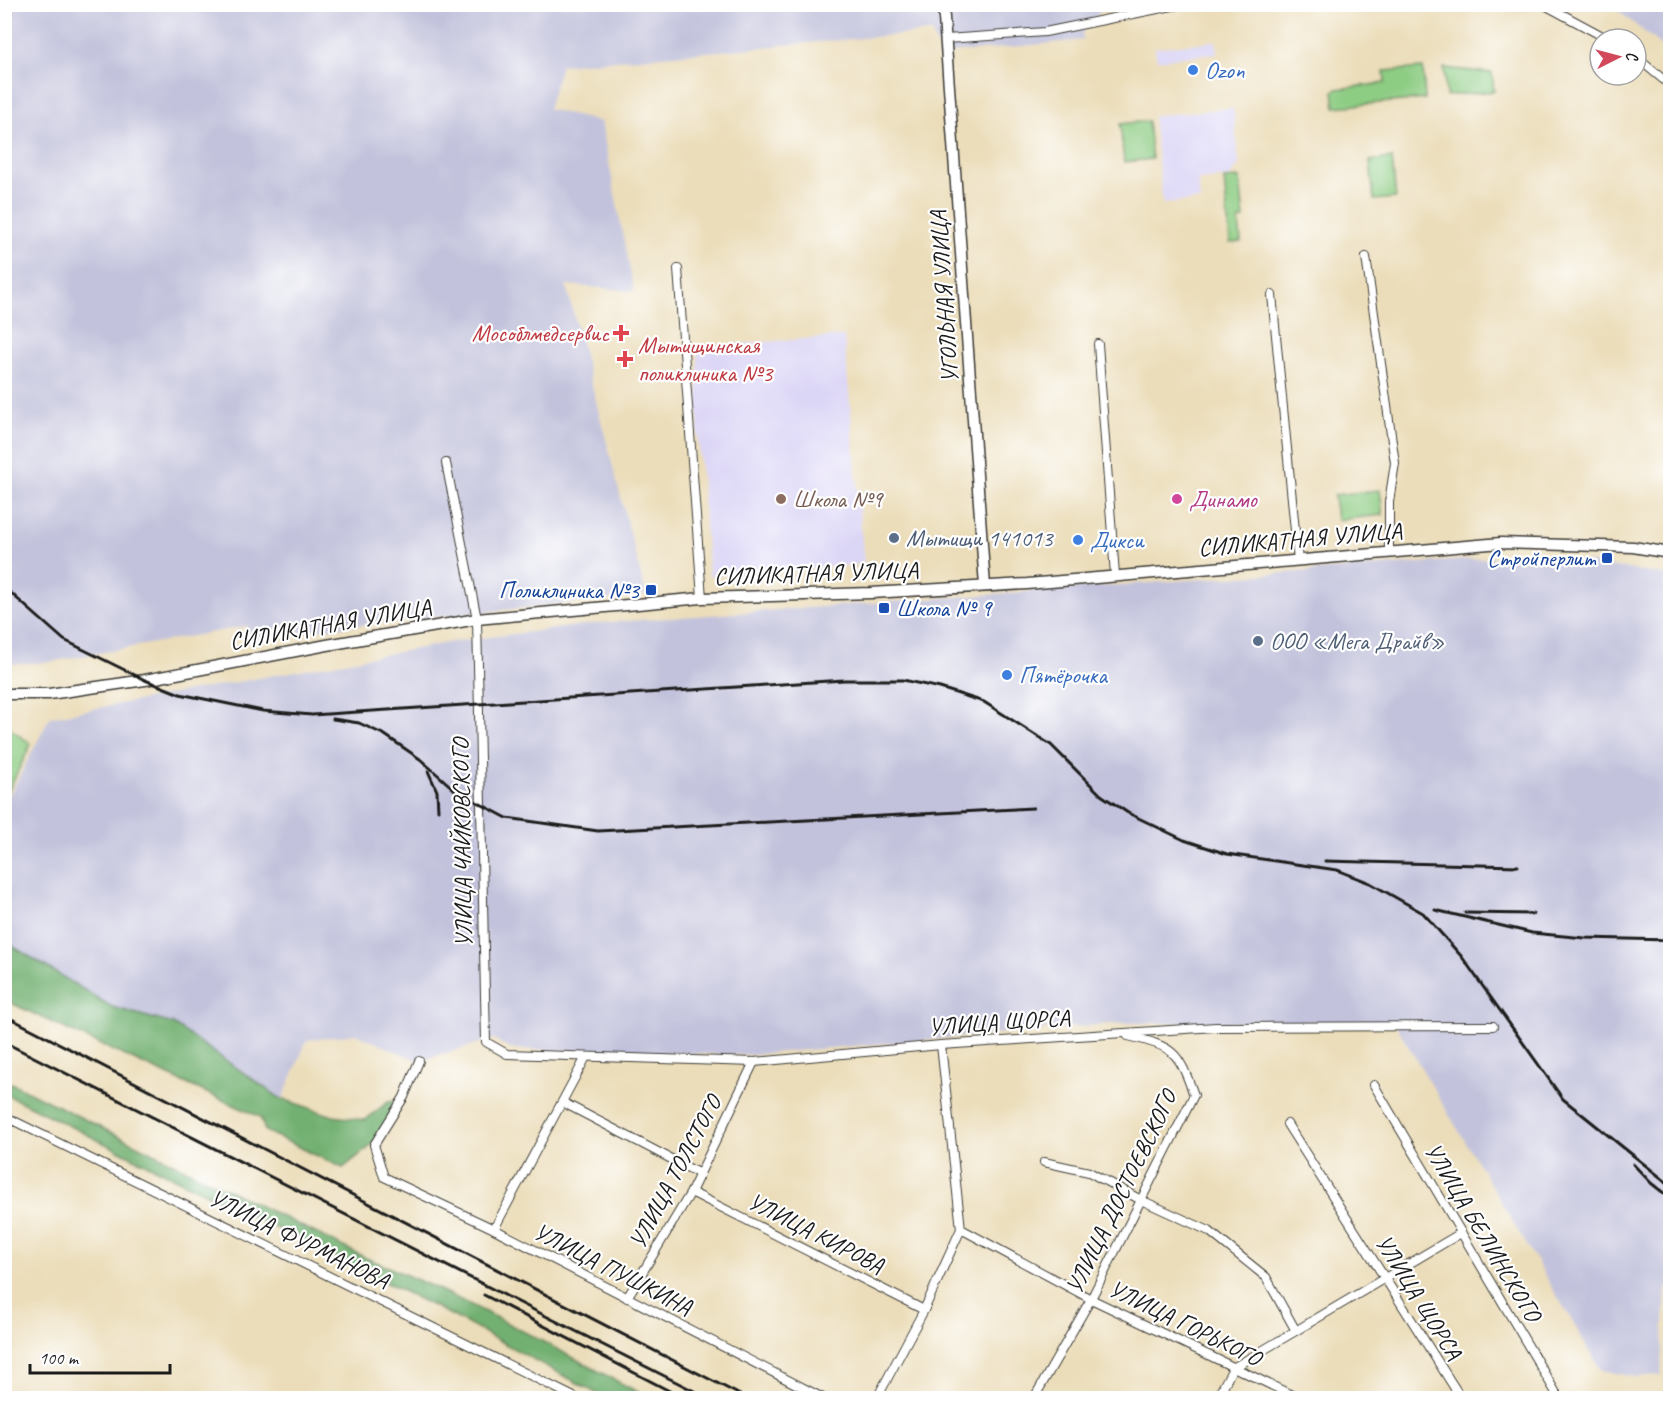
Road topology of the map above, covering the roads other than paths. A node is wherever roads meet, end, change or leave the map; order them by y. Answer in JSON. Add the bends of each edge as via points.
{"nodes":[{"id":1,"x":943,"y":4,"type":"edge"},
{"id":2,"x":1182,"y":4,"type":"edge"},
{"id":3,"x":1543,"y":4,"type":"edge"},
{"id":4,"x":1136,"y":9,"type":"edge"},
{"id":5,"x":1588,"y":28,"type":"edge"},
{"id":6,"x":946,"y":39,"type":"junction"},
{"id":7,"x":1648,"y":67,"type":"edge"},
{"id":8,"x":1671,"y":85,"type":"edge"},
{"id":9,"x":1366,"y":257,"type":"dead end"},
{"id":10,"x":678,"y":269,"type":"dead end"},
{"id":11,"x":1272,"y":296,"type":"dead end"},
{"id":12,"x":1098,"y":344,"type":"dead end"},
{"id":13,"x":446,"y":463,"type":"dead end"},
{"id":14,"x":1389,"y":552,"type":"junction"},
{"id":15,"x":1671,"y":553,"type":"edge"},
{"id":16,"x":1298,"y":561,"type":"junction"},
{"id":17,"x":1115,"y":575,"type":"junction"},
{"id":18,"x":985,"y":586,"type":"junction"},
{"id":19,"x":702,"y":598,"type":"junction"},
{"id":20,"x":477,"y":619,"type":"junction"},
{"id":21,"x":4,"y":694,"type":"edge"},
{"id":22,"x":1493,"y":1026,"type":"dead end"},
{"id":23,"x":1119,"y":1034,"type":"junction"},
{"id":24,"x":941,"y":1045,"type":"junction"},
{"id":25,"x":507,"y":1054,"type":"joint"},
{"id":26,"x":586,"y":1057,"type":"junction"},
{"id":27,"x":419,"y":1062,"type":"dead end"},
{"id":28,"x":754,"y":1062,"type":"junction"},
{"id":29,"x":1374,"y":1086,"type":"dead end"},
{"id":30,"x":564,"y":1103,"type":"junction"},
{"id":31,"x":4,"y":1116,"type":"edge"},
{"id":32,"x":1287,"y":1124,"type":"dead end"},
{"id":33,"x":1044,"y":1162,"type":"dead end"},
{"id":34,"x":700,"y":1174,"type":"junction"},
{"id":35,"x":692,"y":1192,"type":"junction"},
{"id":36,"x":1141,"y":1200,"type":"junction"},
{"id":37,"x":494,"y":1229,"type":"junction"},
{"id":38,"x":961,"y":1229,"type":"junction"},
{"id":39,"x":1461,"y":1233,"type":"junction"},
{"id":40,"x":1385,"y":1278,"type":"junction"},
{"id":41,"x":627,"y":1298,"type":"junction"},
{"id":42,"x":1091,"y":1299,"type":"junction"},
{"id":43,"x":924,"y":1310,"type":"junction"},
{"id":44,"x":1296,"y":1331,"type":"junction"},
{"id":45,"x":1233,"y":1368,"type":"junction"},
{"id":46,"x":566,"y":1396,"type":"edge"},
{"id":47,"x":576,"y":1398,"type":"edge"},
{"id":48,"x":823,"y":1398,"type":"edge"},
{"id":49,"x":877,"y":1398,"type":"edge"},
{"id":50,"x":1034,"y":1398,"type":"edge"},
{"id":51,"x":1217,"y":1398,"type":"edge"},
{"id":52,"x":1298,"y":1398,"type":"edge"},
{"id":53,"x":1461,"y":1398,"type":"edge"},
{"id":54,"x":1560,"y":1398,"type":"edge"}],
"edges":[{"from":1,"to":6,"type":"street","name":"УГОЛЬНАЯ УЛИЦА"},
{"from":2,"to":4,"type":"street"},
{"from":3,"to":5,"type":"street"},
{"from":4,"to":6,"type":"street","via":[[1045,32]]},
{"from":6,"to":18,"type":"street","name":"УГОЛЬНАЯ УЛИЦА"},
{"from":7,"to":8,"type":"street"},
{"from":9,"to":14,"type":"street","via":[[1395,464],[1389,502]]},
{"from":10,"to":19,"type":"street"},
{"from":11,"to":16,"type":"street"},
{"from":12,"to":17,"type":"street"},
{"from":13,"to":20,"type":"street"},
{"from":14,"to":15,"type":"street","name":"СИЛИКАТНАЯ УЛИЦА","via":[[1501,543],[1633,547]]},
{"from":14,"to":16,"type":"street","name":"СИЛИКАТНАЯ УЛИЦА"},
{"from":16,"to":17,"type":"street","name":"СИЛИКАТНАЯ УЛИЦА"},
{"from":17,"to":18,"type":"street","name":"СИЛИКАТНАЯ УЛИЦА"},
{"from":18,"to":19,"type":"street","name":"СИЛИКАТНАЯ УЛИЦА"},
{"from":19,"to":20,"type":"street","name":"СИЛИКАТНАЯ УЛИЦА"},
{"from":20,"to":21,"type":"street","name":"СИЛИКАТНАЯ УЛИЦА","via":[[145,680],[49,694]]},
{"from":20,"to":25,"type":"street","name":"УЛИЦА ЧАЙКОВСКОГО","via":[[486,1042]]},
{"from":22,"to":23,"type":"street","name":"УЛИЦА ЩОРСА","via":[[1216,1027]]},
{"from":23,"to":24,"type":"street","name":"УЛИЦА ЩОРСА"},
{"from":23,"to":36,"type":"street","name":"УЛИЦА ДОСТОЕВСКОГО","via":[[1158,1044],[1182,1060],[1194,1095]]},
{"from":24,"to":28,"type":"street","name":"УЛИЦА ЩОРСА"},
{"from":24,"to":38,"type":"street"},
{"from":25,"to":26,"type":"street","name":"УЛИЦА ЩОРСА"},
{"from":26,"to":28,"type":"street","name":"УЛИЦА ЩОРСА"},
{"from":26,"to":30,"type":"street"},
{"from":27,"to":37,"type":"street","name":"УЛИЦА ПУШКИНА","via":[[404,1097],[374,1145],[384,1177]]},
{"from":28,"to":34,"type":"street","name":"УЛИЦА ТОЛСТОГО"},
{"from":29,"to":39,"type":"street","name":"УЛИЦА БЕЛИНСКОГО"},
{"from":30,"to":34,"type":"street"},
{"from":30,"to":37,"type":"street"},
{"from":31,"to":46,"type":"street","name":"УЛИЦА ФУРМАНОВА"},
{"from":32,"to":40,"type":"street","name":"УЛИЦА ЩОРСА"},
{"from":33,"to":36,"type":"street","via":[[1089,1172]]},
{"from":34,"to":35,"type":"street","name":"УЛИЦА ТОЛСТОГО"},
{"from":35,"to":41,"type":"street","name":"УЛИЦА ТОЛСТОГО"},
{"from":35,"to":43,"type":"street","name":"УЛИЦА КИРОВА"},
{"from":36,"to":42,"type":"street","name":"УЛИЦА ДОСТОЕВСКОГО"},
{"from":36,"to":44,"type":"street","via":[[1209,1231],[1266,1277]]},
{"from":37,"to":41,"type":"street","name":"УЛИЦА ПУШКИНА"},
{"from":38,"to":42,"type":"street","name":"УЛИЦА ГОРЬКОГО"},
{"from":38,"to":43,"type":"street"},
{"from":39,"to":40,"type":"street"},
{"from":39,"to":54,"type":"street","name":"УЛИЦА БЕЛИНСКОГО"},
{"from":40,"to":44,"type":"street"},
{"from":40,"to":53,"type":"street","name":"УЛИЦА ЩОРСА"},
{"from":41,"to":48,"type":"street","name":"УЛИЦА ПУШКИНА"},
{"from":42,"to":45,"type":"street","name":"УЛИЦА ГОРЬКОГО"},
{"from":42,"to":50,"type":"street","name":"УЛИЦА ДОСТОЕВСКОГО"},
{"from":43,"to":49,"type":"street"},
{"from":44,"to":45,"type":"street"},
{"from":45,"to":51,"type":"street"},
{"from":45,"to":52,"type":"street","name":"УЛИЦА ГОРЬКОГО"},
{"from":46,"to":47,"type":"street","name":"УЛИЦА ФУРМАНОВА"}]}
